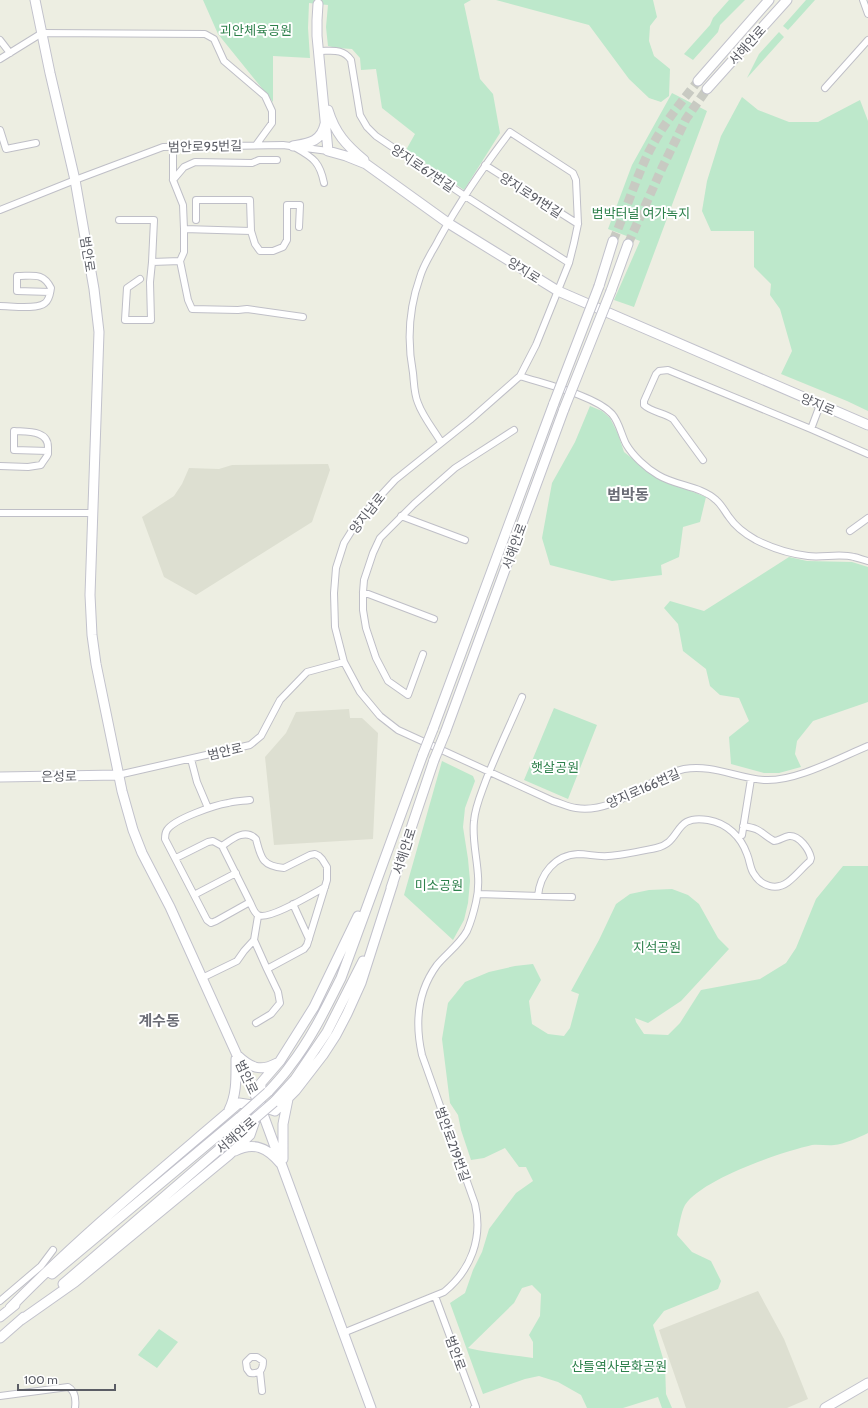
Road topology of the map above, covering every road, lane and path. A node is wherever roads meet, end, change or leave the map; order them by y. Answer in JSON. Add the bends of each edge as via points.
{"nodes":[{"id":1,"x":35,"y":0,"type":"edge"},
{"id":2,"x":770,"y":0,"type":"edge"},
{"id":3,"x":787,"y":0,"type":"edge"},
{"id":4,"x":863,"y":0,"type":"edge"},
{"id":5,"x":318,"y":4,"type":"dead end"},
{"id":6,"x":868,"y":14,"type":"edge"},
{"id":7,"x":42,"y":33,"type":"junction"},
{"id":8,"x":0,"y":40,"type":"edge"},
{"id":9,"x":868,"y":40,"type":"edge"},
{"id":10,"x":319,"y":51,"type":"junction"},
{"id":11,"x":10,"y":53,"type":"junction"},
{"id":12,"x":0,"y":59,"type":"edge"},
{"id":13,"x":698,"y":81,"type":"tunnel mouth"},
{"id":14,"x":825,"y":88,"type":"dead end"},
{"id":15,"x":707,"y":89,"type":"tunnel mouth"},
{"id":16,"x":323,"y":94,"type":"junction"},
{"id":17,"x":326,"y":121,"type":"junction"},
{"id":18,"x":0,"y":130,"type":"edge"},
{"id":19,"x":510,"y":132,"type":"joint"},
{"id":20,"x":36,"y":143,"type":"dead end"},
{"id":21,"x":256,"y":145,"type":"junction"},
{"id":22,"x":173,"y":146,"type":"junction"},
{"id":23,"x":293,"y":146,"type":"junction"},
{"id":24,"x":328,"y":151,"type":"junction"},
{"id":25,"x":277,"y":160,"type":"dead end"},
{"id":26,"x":485,"y":165,"type":"junction"},
{"id":27,"x":383,"y":177,"type":"junction"},
{"id":28,"x":75,"y":180,"type":"junction"},
{"id":29,"x":174,"y":180,"type":"junction"},
{"id":30,"x":324,"y":183,"type":"dead end"},
{"id":31,"x":464,"y":196,"type":"junction"},
{"id":32,"x":0,"y":210,"type":"edge"},
{"id":33,"x":119,"y":220,"type":"dead end"},
{"id":34,"x":196,"y":220,"type":"dead end"},
{"id":35,"x":448,"y":224,"type":"junction"},
{"id":36,"x":578,"y":224,"type":"junction"},
{"id":37,"x":299,"y":227,"type":"dead end"},
{"id":38,"x":184,"y":230,"type":"junction"},
{"id":39,"x":251,"y":231,"type":"junction"},
{"id":40,"x":613,"y":241,"type":"tunnel mouth"},
{"id":41,"x":628,"y":244,"type":"tunnel mouth"},
{"id":42,"x":180,"y":261,"type":"junction"},
{"id":43,"x":152,"y":262,"type":"junction"},
{"id":44,"x":569,"y":263,"type":"junction"},
{"id":45,"x":140,"y":279,"type":"dead end"},
{"id":46,"x":558,"y":291,"type":"junction"},
{"id":47,"x":50,"y":292,"type":"junction"},
{"id":48,"x":0,"y":306,"type":"edge"},
{"id":49,"x":303,"y":317,"type":"dead end"},
{"id":50,"x":520,"y":376,"type":"junction"},
{"id":51,"x":820,"y":405,"type":"junction"},
{"id":52,"x":868,"y":425,"type":"edge"},
{"id":53,"x":811,"y":429,"type":"junction"},
{"id":54,"x":514,"y":430,"type":"dead end"},
{"id":55,"x":441,"y":442,"type":"junction"},
{"id":56,"x":48,"y":451,"type":"junction"},
{"id":57,"x":868,"y":454,"type":"edge"},
{"id":58,"x":703,"y":460,"type":"dead end"},
{"id":59,"x":0,"y":466,"type":"edge"},
{"id":60,"x":0,"y":513,"type":"edge"},
{"id":61,"x":93,"y":513,"type":"junction"},
{"id":62,"x":401,"y":516,"type":"junction"},
{"id":63,"x":868,"y":518,"type":"edge"},
{"id":64,"x":850,"y":532,"type":"dead end"},
{"id":65,"x":465,"y":540,"type":"dead end"},
{"id":66,"x":868,"y":562,"type":"edge"},
{"id":67,"x":363,"y":592,"type":"junction"},
{"id":68,"x":434,"y":619,"type":"dead end"},
{"id":69,"x":424,"y":654,"type":"dead end"},
{"id":70,"x":344,"y":662,"type":"junction"},
{"id":71,"x":522,"y":697,"type":"dead end"},
{"id":72,"x":868,"y":746,"type":"edge"},
{"id":73,"x":191,"y":759,"type":"junction"},
{"id":74,"x":489,"y":772,"type":"junction"},
{"id":75,"x":118,"y":775,"type":"junction"},
{"id":76,"x":0,"y":777,"type":"edge"},
{"id":77,"x":751,"y":779,"type":"junction"},
{"id":78,"x":250,"y":800,"type":"dead end"},
{"id":79,"x":208,"y":808,"type":"junction"},
{"id":80,"x":743,"y":826,"type":"junction"},
{"id":81,"x":742,"y":835,"type":"dead end"},
{"id":82,"x":222,"y":846,"type":"junction"},
{"id":83,"x":176,"y":858,"type":"junction"},
{"id":84,"x":236,"y":873,"type":"junction"},
{"id":85,"x":378,"y":876,"type":"junction"},
{"id":86,"x":393,"y":883,"type":"junction"},
{"id":87,"x":325,"y":887,"type":"junction"},
{"id":88,"x":478,"y":894,"type":"junction"},
{"id":89,"x":194,"y":895,"type":"junction"},
{"id":90,"x":538,"y":896,"type":"junction"},
{"id":91,"x":572,"y":897,"type":"dead end"},
{"id":92,"x":250,"y":902,"type":"junction"},
{"id":93,"x":293,"y":904,"type":"junction"},
{"id":94,"x":258,"y":916,"type":"junction"},
{"id":95,"x":309,"y":939,"type":"junction"},
{"id":96,"x":254,"y":940,"type":"junction"},
{"id":97,"x":268,"y":969,"type":"junction"},
{"id":98,"x":202,"y":978,"type":"junction"},
{"id":99,"x":256,"y":1023,"type":"dead end"},
{"id":100,"x":236,"y":1053,"type":"junction"},
{"id":101,"x":280,"y":1061,"type":"junction"},
{"id":102,"x":288,"y":1099,"type":"junction"},
{"id":103,"x":260,"y":1106,"type":"junction"},
{"id":104,"x":227,"y":1114,"type":"junction"},
{"id":105,"x":228,"y":1155,"type":"junction"},
{"id":106,"x":284,"y":1168,"type":"junction"},
{"id":107,"x":53,"y":1250,"type":"dead end"},
{"id":108,"x":435,"y":1296,"type":"junction"},
{"id":109,"x":0,"y":1301,"type":"edge"},
{"id":110,"x":10,"y":1308,"type":"junction"},
{"id":111,"x":0,"y":1317,"type":"edge"},
{"id":112,"x":20,"y":1320,"type":"junction"},
{"id":113,"x":343,"y":1333,"type":"junction"},
{"id":114,"x":0,"y":1338,"type":"edge"},
{"id":115,"x":260,"y":1372,"type":"dead end"},
{"id":116,"x":868,"y":1382,"type":"edge"},
{"id":117,"x":262,"y":1391,"type":"dead end"},
{"id":118,"x":0,"y":1396,"type":"edge"},
{"id":119,"x":75,"y":1408,"type":"edge"},
{"id":120,"x":371,"y":1408,"type":"edge"},
{"id":121,"x":474,"y":1408,"type":"edge"},
{"id":122,"x":825,"y":1408,"type":"edge"}],
"edges":[{"from":1,"to":7,"type":"main road","name":"범안로"},
{"from":2,"to":13,"type":"main road","name":"서해안로"},
{"from":3,"to":15,"type":"main road","name":"서해안로"},
{"from":4,"to":6,"type":"street"},
{"from":5,"to":10,"type":"main road","via":[[316,20]]},
{"from":7,"to":11,"type":"street"},
{"from":7,"to":21,"type":"street","via":[[205,34],[214,38],[224,61],[265,96],[272,111],[272,123]]},
{"from":7,"to":28,"type":"main road","name":"범안로"},
{"from":8,"to":11,"type":"street"},
{"from":9,"to":14,"type":"street"},
{"from":10,"to":16,"type":"main road"},
{"from":10,"to":31,"type":"street","name":"양지로67번길","via":[[347,54],[351,60],[360,115],[376,136]]},
{"from":11,"to":12,"type":"street"},
{"from":16,"to":17,"type":"main road"},
{"from":16,"to":27,"type":"main road","via":[[336,130],[342,139]]},
{"from":17,"to":23,"type":"main road","via":[[318,138],[309,143]]},
{"from":17,"to":24,"type":"main road"},
{"from":18,"to":20,"type":"street","via":[[6,149]]},
{"from":19,"to":26,"type":"street","name":"양지로91번길"},
{"from":19,"to":36,"type":"street","name":"양지남로","via":[[573,173],[576,180]]},
{"from":21,"to":22,"type":"street","name":"범안로95번길"},
{"from":21,"to":23,"type":"street","name":"범안로95번길"},
{"from":22,"to":28,"type":"street","name":"범안로95번길","via":[[163,147]]},
{"from":22,"to":29,"type":"street"},
{"from":23,"to":24,"type":"street","name":"범안로95번길"},
{"from":23,"to":30,"type":"street","via":[[312,158],[319,166]]},
{"from":24,"to":27,"type":"main road","name":"양지로","via":[[366,164]]},
{"from":25,"to":29,"type":"street","via":[[260,160],[252,163],[195,162],[184,167]]},
{"from":26,"to":31,"type":"street","name":"양지로91번길"},
{"from":26,"to":36,"type":"street","name":"양지로91번길"},
{"from":27,"to":35,"type":"main road","name":"양지로"},
{"from":28,"to":32,"type":"street","name":"범안로95번길"},
{"from":28,"to":61,"type":"main road","name":"범안로","via":[[94,289],[98,332]]},
{"from":29,"to":38,"type":"street","via":[[183,205]]},
{"from":31,"to":35,"type":"street","name":"양지로91번길"},
{"from":31,"to":44,"type":"street","name":"양지로67번길"},
{"from":33,"to":43,"type":"street","via":[[154,220]]},
{"from":34,"to":39,"type":"street","via":[[196,200],[250,200]]},
{"from":35,"to":46,"type":"main road","name":"양지로"},
{"from":35,"to":55,"type":"street","name":"양지로91번길","via":[[420,276],[412,307],[409,339],[418,402]]},
{"from":36,"to":44,"type":"street","name":"양지남로"},
{"from":37,"to":39,"type":"street","via":[[300,205],[287,205],[287,240],[282,246],[273,251],[260,251]]},
{"from":38,"to":39,"type":"street"},
{"from":38,"to":42,"type":"street","via":[[184,252]]},
{"from":40,"to":85,"type":"main road","name":"서해안로","bridge":true,"via":[[599,286]]},
{"from":41,"to":86,"type":"main road","name":"서해안로","bridge":true,"via":[[434,760]]},
{"from":42,"to":43,"type":"street"},
{"from":42,"to":49,"type":"street","via":[[192,309],[247,309]]},
{"from":43,"to":45,"type":"street","via":[[151,320],[125,320],[126,288]]},
{"from":44,"to":46,"type":"street","name":"양지남로"},
{"from":46,"to":50,"type":"street","name":"양지남로"},
{"from":46,"to":51,"type":"main road","name":"양지로"},
{"from":47,"to":47,"type":"street","via":[[48,282],[42,277],[17,276],[17,291]]},
{"from":47,"to":48,"type":"street","via":[[46,302],[40,306]]},
{"from":50,"to":55,"type":"street","name":"양지남로"},
{"from":50,"to":66,"type":"street","via":[[588,399],[605,408],[612,414],[632,452],[646,466],[659,476],[717,500],[730,519],[754,539],[790,552],[810,556],[853,556]]},
{"from":51,"to":52,"type":"main road","name":"양지로"},
{"from":51,"to":53,"type":"street"},
{"from":53,"to":57,"type":"street"},
{"from":53,"to":58,"type":"street","via":[[668,370],[659,370],[644,404],[647,408],[673,419]]},
{"from":54,"to":62,"type":"street","via":[[455,468]]},
{"from":55,"to":70,"type":"street","name":"양지남로","via":[[395,480],[359,519],[344,543],[336,568],[334,593],[335,626]]},
{"from":56,"to":56,"type":"street","via":[[48,442],[42,434],[14,432],[14,450]]},
{"from":56,"to":59,"type":"street","via":[[41,465]]},
{"from":60,"to":61,"type":"street"},
{"from":61,"to":75,"type":"main road","name":"범안로","via":[[90,595],[92,635]]},
{"from":62,"to":65,"type":"street"},
{"from":62,"to":67,"type":"street","via":[[380,538],[364,580]]},
{"from":63,"to":64,"type":"street"},
{"from":67,"to":68,"type":"street"},
{"from":67,"to":69,"type":"street","via":[[362,610],[376,658],[388,681],[408,696]]},
{"from":70,"to":73,"type":"street","name":"범안로","via":[[307,672],[280,700],[261,736],[250,745]]},
{"from":70,"to":74,"type":"street","name":"양지남로","via":[[360,692],[380,716],[398,730]]},
{"from":71,"to":74,"type":"street","name":"범안로219번길"},
{"from":72,"to":77,"type":"street","name":"양지로166번길","via":[[788,778]]},
{"from":73,"to":75,"type":"street","name":"범안로"},
{"from":73,"to":79,"type":"street"},
{"from":74,"to":77,"type":"street","name":"양지로166번길","via":[[553,801],[577,808],[615,802],[656,780],[694,768],[708,768]]},
{"from":74,"to":88,"type":"street","name":"범안로219번길","via":[[474,820]]},
{"from":75,"to":76,"type":"main road","name":"은성로"},
{"from":75,"to":98,"type":"main road","name":"범안로","via":[[129,818],[142,853]]},
{"from":77,"to":80,"type":"street"},
{"from":78,"to":79,"type":"street"},
{"from":79,"to":83,"type":"street","via":[[174,823],[165,832],[165,839]]},
{"from":80,"to":81,"type":"street"},
{"from":80,"to":90,"type":"street","via":[[756,828],[774,841],[793,836],[798,838],[808,850],[810,861],[787,883],[780,887],[768,886],[761,883],[753,873],[748,855],[735,834],[718,822],[692,818],[671,840],[659,848],[622,855],[578,854],[561,858],[545,873]]},
{"from":82,"to":83,"type":"street","via":[[214,841],[208,842]]},
{"from":82,"to":84,"type":"street"},
{"from":82,"to":87,"type":"street","via":[[232,839],[248,834],[256,839],[264,860],[270,865],[284,868],[315,854],[327,867]]},
{"from":83,"to":89,"type":"street"},
{"from":84,"to":89,"type":"street"},
{"from":84,"to":92,"type":"street"},
{"from":85,"to":101,"type":"main road","via":[[314,1007]]},
{"from":85,"to":110,"type":"main road","name":"서해안로","bridge":true,"via":[[347,961],[325,1010],[290,1067],[268,1092],[240,1117]]},
{"from":86,"to":102,"type":"main road","via":[[361,984],[348,1014],[323,1055]]},
{"from":86,"to":112,"type":"main road","name":"서해안로","bridge":true,"via":[[359,970],[336,1018],[304,1067],[274,1102]]},
{"from":87,"to":93,"type":"street"},
{"from":87,"to":95,"type":"street"},
{"from":88,"to":90,"type":"street"},
{"from":88,"to":108,"type":"street","name":"범안로219번길","via":[[467,931],[433,972],[426,985],[418,1014],[422,1055],[473,1196],[478,1220],[476,1242],[468,1265],[451,1286]]},
{"from":89,"to":92,"type":"street","via":[[206,920],[211,923]]},
{"from":90,"to":91,"type":"street"},
{"from":92,"to":94,"type":"street"},
{"from":93,"to":94,"type":"street","via":[[272,914]]},
{"from":93,"to":95,"type":"street"},
{"from":94,"to":96,"type":"street"},
{"from":95,"to":97,"type":"street","via":[[304,949]]},
{"from":96,"to":97,"type":"street"},
{"from":96,"to":98,"type":"street","via":[[237,962]]},
{"from":97,"to":99,"type":"street","via":[[280,1003],[271,1014]]},
{"from":98,"to":100,"type":"main road","name":"범안로"},
{"from":100,"to":101,"type":"main road","via":[[250,1065],[262,1069]]},
{"from":100,"to":103,"type":"main road","name":"범안로"},
{"from":100,"to":104,"type":"main road","via":[[235,1093]]},
{"from":101,"to":103,"type":"main road","via":[[261,1083]]},
{"from":102,"to":103,"type":"main road","via":[[275,1111]]},
{"from":102,"to":106,"type":"main road","via":[[283,1124]]},
{"from":103,"to":104,"type":"main road","via":[[239,1103]]},
{"from":103,"to":105,"type":"main road","via":[[250,1135]]},
{"from":103,"to":106,"type":"main road","name":"범안로"},
{"from":104,"to":110,"type":"main road","via":[[94,1227]]},
{"from":105,"to":106,"type":"main road","via":[[242,1148],[257,1146],[278,1160]]},
{"from":105,"to":112,"type":"main road","via":[[75,1282]]},
{"from":106,"to":113,"type":"main road","name":"범안로"},
{"from":107,"to":109,"type":"street","via":[[41,1266]]},
{"from":108,"to":113,"type":"street","name":"범안로219번길"},
{"from":108,"to":121,"type":"street","name":"범안로","via":[[476,1407]]},
{"from":110,"to":111,"type":"main road","name":"서해안로"},
{"from":112,"to":114,"type":"main road","name":"서해안로"},
{"from":113,"to":120,"type":"main road","name":"범안로"},
{"from":115,"to":117,"type":"street"},
{"from":116,"to":122,"type":"main road"},
{"from":118,"to":119,"type":"street","via":[[68,1387],[74,1393]]}]}
